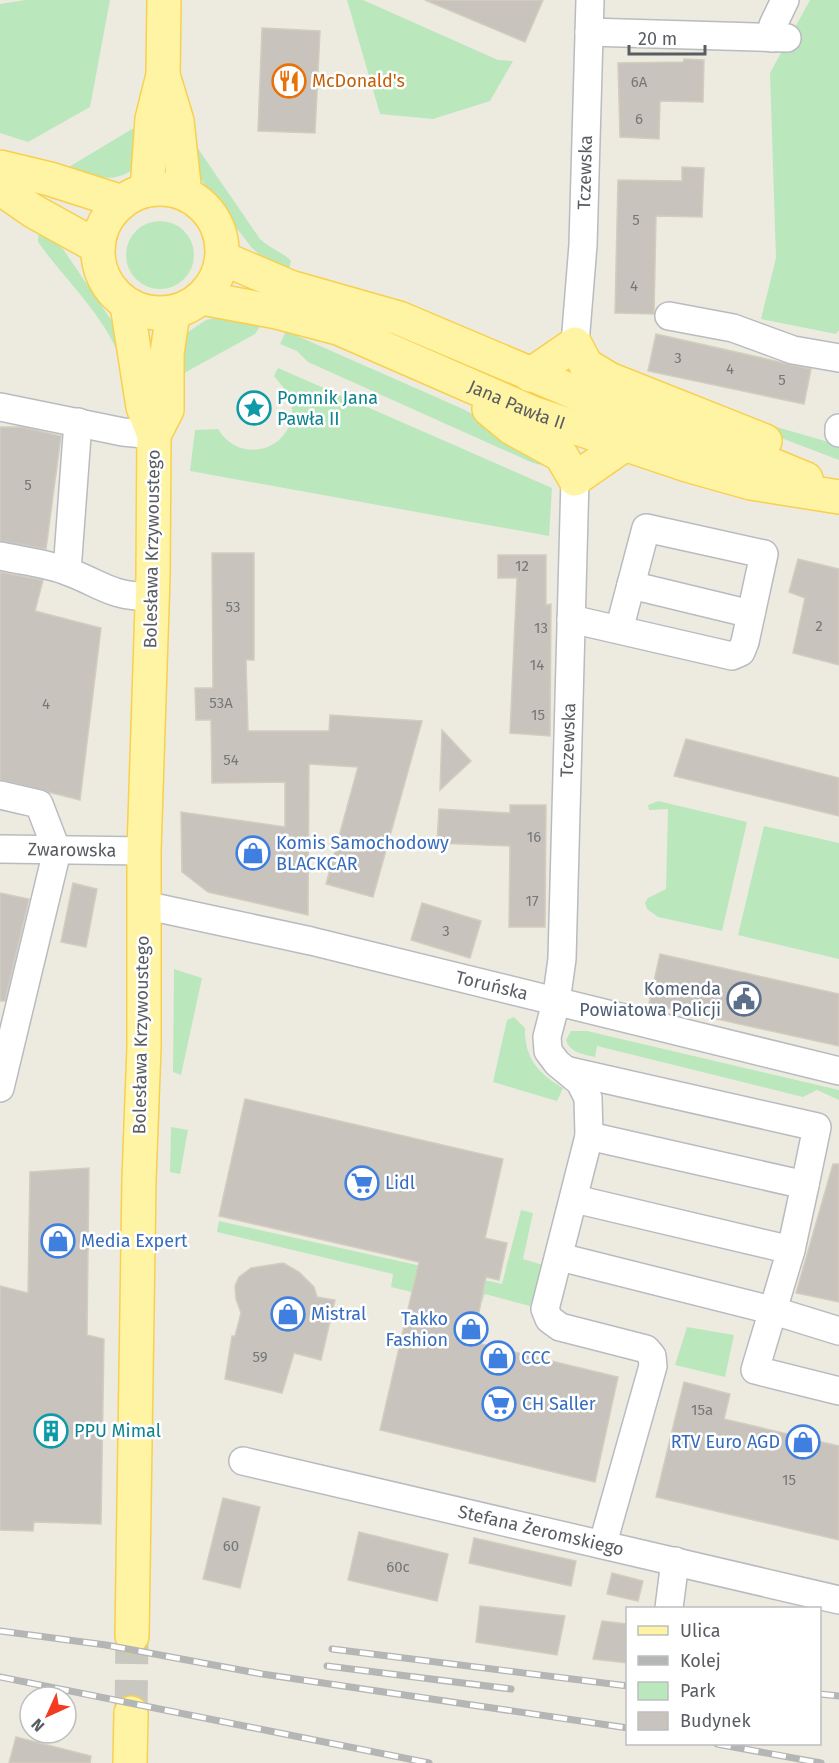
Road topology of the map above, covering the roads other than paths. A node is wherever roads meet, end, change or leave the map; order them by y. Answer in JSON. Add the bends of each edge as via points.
{"nodes":[{"id":1,"x":164,"y":0,"type":"edge"},
{"id":2,"x":590,"y":0,"type":"edge"},
{"id":3,"x":785,"y":0,"type":"edge"},
{"id":4,"x":589,"y":32,"type":"junction"},
{"id":5,"x":163,"y":75,"type":"junction"},
{"id":6,"x":0,"y":167,"type":"edge"},
{"id":7,"x":0,"y":188,"type":"edge"},
{"id":8,"x":185,"y":194,"type":"junction"},
{"id":9,"x":134,"y":196,"type":"junction"},
{"id":10,"x":98,"y":247,"type":"junction"},
{"id":11,"x":222,"y":258,"type":"junction"},
{"id":12,"x":202,"y":298,"type":"junction"},
{"id":13,"x":127,"y":304,"type":"junction"},
{"id":14,"x":174,"y":312,"type":"junction"},
{"id":15,"x":669,"y":316,"type":"dead end"},
{"id":16,"x":575,"y":344,"type":"junction"},
{"id":17,"x":839,"y":358,"type":"edge"},
{"id":18,"x":530,"y":375,"type":"junction"},
{"id":19,"x":456,"y":381,"type":"junction"},
{"id":20,"x":0,"y":407,"type":"edge"},
{"id":21,"x":78,"y":422,"type":"junction"},
{"id":22,"x":154,"y":435,"type":"junction"},
{"id":23,"x":624,"y":445,"type":"junction"},
{"id":24,"x":803,"y":477,"type":"junction"},
{"id":25,"x":575,"y":479,"type":"junction"},
{"id":26,"x":839,"y":495,"type":"edge"},
{"id":27,"x":0,"y":556,"type":"edge"},
{"id":28,"x":67,"y":571,"type":"junction"},
{"id":29,"x":631,"y":585,"type":"junction"},
{"id":30,"x":153,"y":597,"type":"junction"},
{"id":31,"x":751,"y":614,"type":"junction"},
{"id":32,"x":571,"y":619,"type":"junction"},
{"id":33,"x":619,"y":630,"type":"junction"},
{"id":34,"x":0,"y":795,"type":"edge"},
{"id":35,"x":0,"y":849,"type":"edge"},
{"id":36,"x":57,"y":851,"type":"junction"},
{"id":37,"x":144,"y":851,"type":"junction"},
{"id":38,"x":144,"y":905,"type":"junction"},
{"id":39,"x":556,"y":1002,"type":"junction"},
{"id":40,"x":569,"y":1071,"type":"junction"},
{"id":41,"x":839,"y":1071,"type":"edge"},
{"id":42,"x":0,"y":1088,"type":"edge"},
{"id":43,"x":589,"y":1136,"type":"junction"},
{"id":44,"x":805,"y":1185,"type":"junction"},
{"id":45,"x":575,"y":1199,"type":"junction"},
{"id":46,"x":791,"y":1250,"type":"junction"},
{"id":47,"x":560,"y":1257,"type":"junction"},
{"id":48,"x":771,"y":1310,"type":"junction"},
{"id":49,"x":839,"y":1331,"type":"edge"},
{"id":50,"x":839,"y":1391,"type":"edge"},
{"id":51,"x":243,"y":1461,"type":"dead end"},
{"id":52,"x":603,"y":1543,"type":"junction"},
{"id":53,"x":675,"y":1561,"type":"junction"},
{"id":54,"x":839,"y":1600,"type":"edge"},
{"id":55,"x":669,"y":1607,"type":"edge"},
{"id":56,"x":132,"y":1636,"type":"tunnel mouth"},
{"id":57,"x":131,"y":1713,"type":"tunnel mouth"},
{"id":58,"x":130,"y":1763,"type":"edge"}],
"edges":[{"from":1,"to":5,"type":"main road"},
{"from":2,"to":4,"type":"street","name":"Tczewska"},
{"from":3,"to":4,"type":"street","via":[[774,26],[780,38]]},
{"from":4,"to":16,"type":"street","name":"Tczewska","via":[[583,245]]},
{"from":5,"to":8,"type":"main road","via":[[177,121]]},
{"from":5,"to":9,"type":"main road"},
{"from":6,"to":9,"type":"main road"},
{"from":7,"to":10,"type":"main road"},
{"from":8,"to":9,"type":"main road","via":[[166,189]]},
{"from":8,"to":11,"type":"main road","via":[[207,209],[220,232]]},
{"from":9,"to":10,"type":"main road","via":[[105,222]]},
{"from":10,"to":13,"type":"main road","via":[[100,269],[111,289]]},
{"from":11,"to":12,"type":"main road","via":[[216,280]]},
{"from":11,"to":18,"type":"main road","name":"Jana Pawła II","via":[[290,286],[399,318]]},
{"from":12,"to":14,"type":"main road"},
{"from":12,"to":19,"type":"main road","name":"Jana Pawła II","via":[[338,328]]},
{"from":13,"to":14,"type":"main road","via":[[150,313]]},
{"from":13,"to":22,"type":"main road","name":"Bolesława Krzywoustego","via":[[143,407]]},
{"from":14,"to":22,"type":"main road","name":"Bolesława Krzywoustego","via":[[167,353],[167,410]]},
{"from":15,"to":17,"type":"street","via":[[733,327],[793,350]]},
{"from":16,"to":18,"type":"main road"},
{"from":16,"to":24,"type":"main road","via":[[586,365],[609,379],[764,440]]},
{"from":18,"to":24,"type":"main road","name":"Jana Pawła II"},
{"from":19,"to":23,"type":"main road","name":"Jana Pawła II","via":[[534,414]]},
{"from":19,"to":25,"type":"main road","via":[[512,428],[561,455]]},
{"from":20,"to":21,"type":"street"},
{"from":21,"to":22,"type":"street"},
{"from":21,"to":28,"type":"street"},
{"from":22,"to":30,"type":"main road","name":"Bolesława Krzywoustego"},
{"from":23,"to":25,"type":"main road"},
{"from":23,"to":26,"type":"main road","name":"Jana Pawła II","via":[[751,483]]},
{"from":24,"to":26,"type":"main road","name":"Jana Pawła II"},
{"from":25,"to":32,"type":"street","name":"Tczewska"},
{"from":27,"to":28,"type":"street"},
{"from":28,"to":30,"type":"street","via":[[126,597]]},
{"from":29,"to":31,"type":"street"},
{"from":29,"to":31,"type":"street","via":[[646,528],[764,554]]},
{"from":29,"to":33,"type":"street"},
{"from":30,"to":37,"type":"main road","name":"Bolesława Krzywoustego"},
{"from":31,"to":33,"type":"street","via":[[741,652],[732,656]]},
{"from":32,"to":33,"type":"street"},
{"from":32,"to":39,"type":"street","name":"Tczewska","via":[[562,959]]},
{"from":34,"to":36,"type":"street","via":[[39,804]]},
{"from":35,"to":36,"type":"street","name":"Zwarowska"},
{"from":36,"to":37,"type":"street","name":"Zwarowska"},
{"from":36,"to":42,"type":"street"},
{"from":37,"to":38,"type":"main road","name":"Bolesława Krzywoustego"},
{"from":38,"to":39,"type":"street","name":"Toruńska","via":[[308,952]]},
{"from":38,"to":56,"type":"main road","name":"Bolesława Krzywoustego"},
{"from":39,"to":40,"type":"street","name":"Tczewska","via":[[547,1036],[548,1051]]},
{"from":39,"to":41,"type":"street","name":"Toruńska"},
{"from":40,"to":43,"type":"street","via":[[588,1098]]},
{"from":40,"to":44,"type":"street","via":[[816,1127]]},
{"from":43,"to":44,"type":"street"},
{"from":43,"to":45,"type":"street"},
{"from":44,"to":46,"type":"street"},
{"from":45,"to":46,"type":"street"},
{"from":45,"to":47,"type":"street"},
{"from":46,"to":48,"type":"street"},
{"from":47,"to":48,"type":"street"},
{"from":47,"to":52,"type":"street","via":[[545,1310],[549,1319],[560,1327],[646,1349],[652,1356]]},
{"from":48,"to":49,"type":"street"},
{"from":48,"to":50,"type":"street","via":[[754,1370]]},
{"from":51,"to":52,"type":"street","name":"Stefana Żeromskiego"},
{"from":52,"to":53,"type":"street","name":"Stefana Żeromskiego"},
{"from":53,"to":54,"type":"street","name":"Stefana Żeromskiego"},
{"from":53,"to":55,"type":"street"},
{"from":57,"to":58,"type":"main road"}]}
